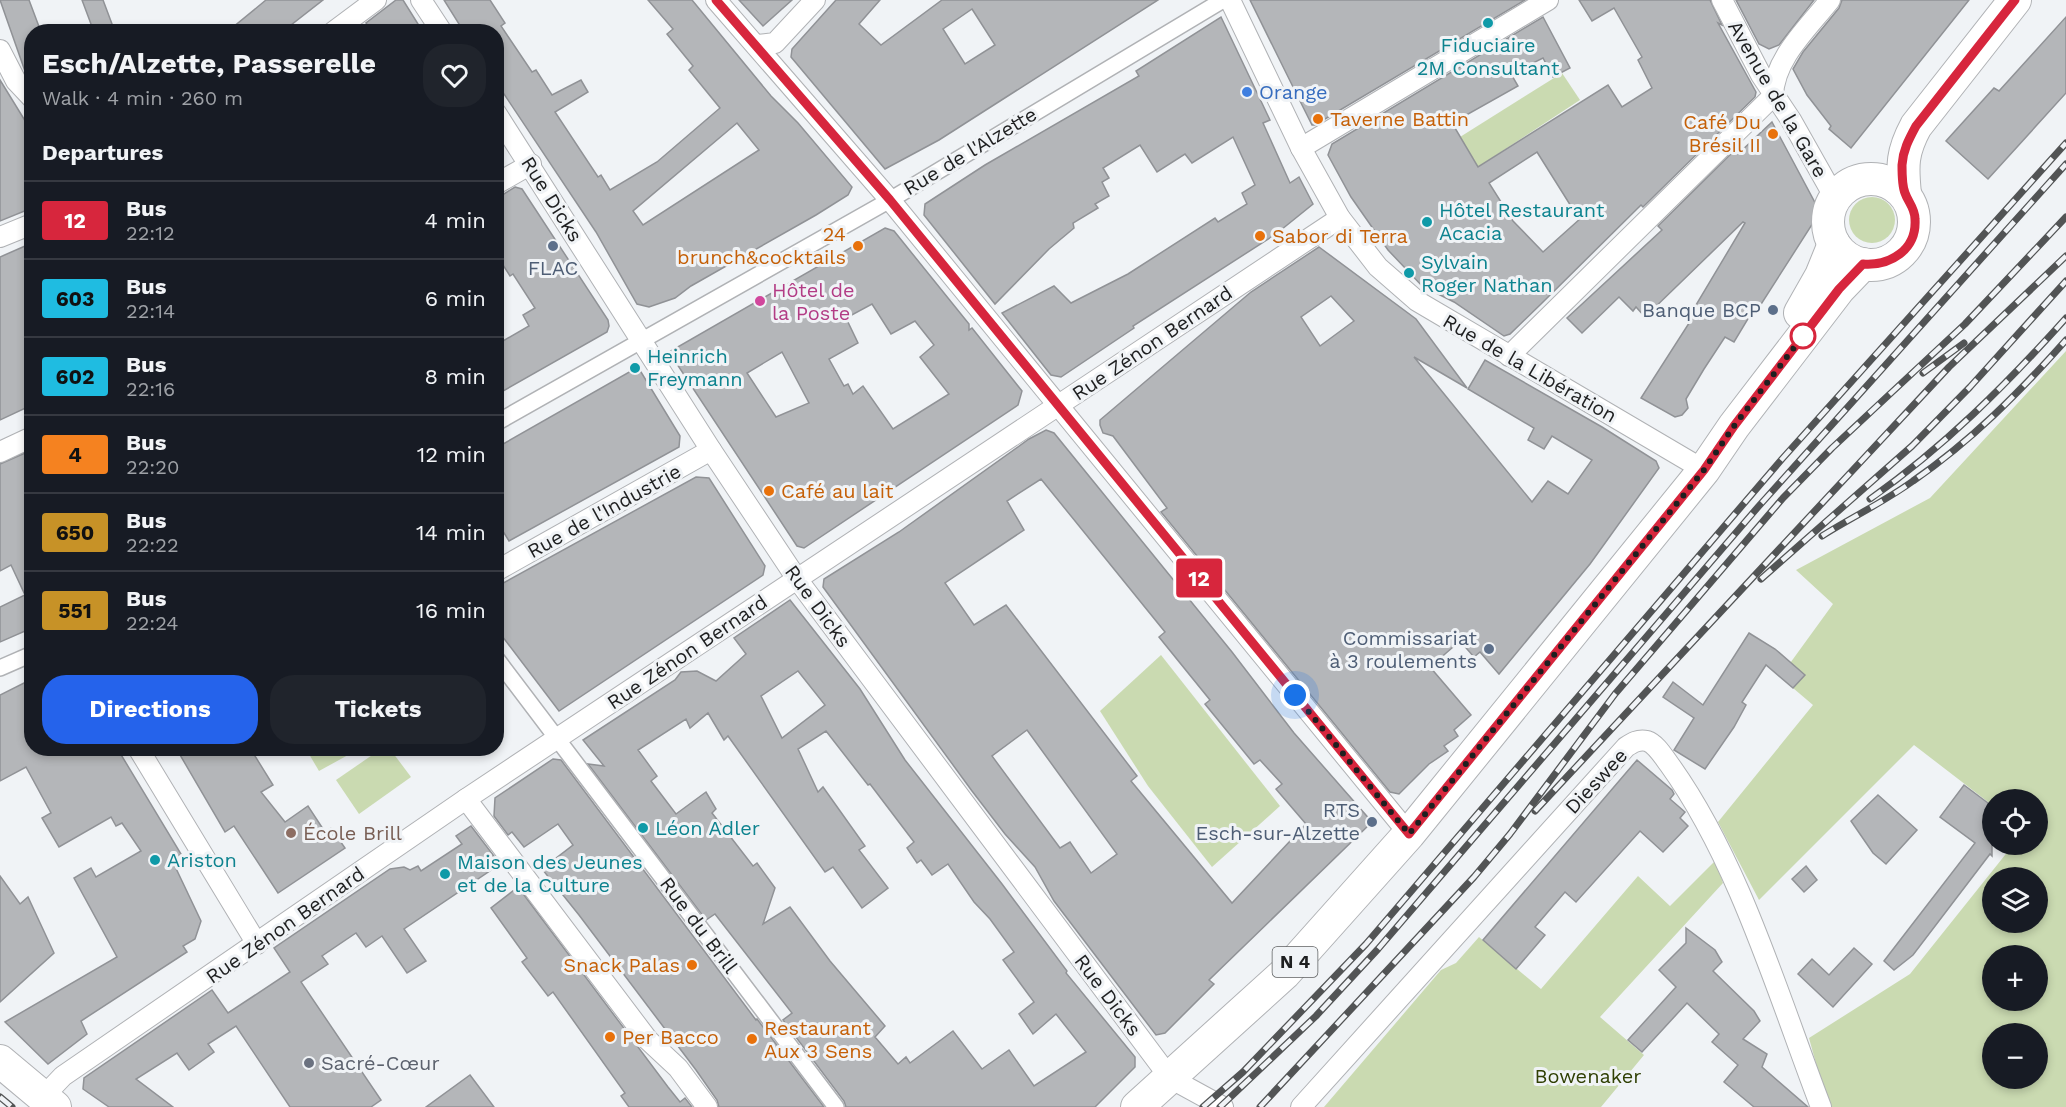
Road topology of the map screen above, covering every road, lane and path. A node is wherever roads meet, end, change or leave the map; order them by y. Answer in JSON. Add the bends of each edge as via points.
{"nodes":[{"id":1,"x":376,"y":0,"type":"edge"},
{"id":2,"x":421,"y":0,"type":"edge"},
{"id":3,"x":716,"y":0,"type":"edge"},
{"id":4,"x":815,"y":0,"type":"edge"},
{"id":5,"x":1223,"y":0,"type":"edge"},
{"id":6,"x":1230,"y":0,"type":"edge"},
{"id":7,"x":1548,"y":0,"type":"edge"},
{"id":8,"x":1722,"y":0,"type":"edge"},
{"id":9,"x":1830,"y":0,"type":"edge"},
{"id":10,"x":1995,"y":0,"type":"edge"},
{"id":11,"x":2015,"y":0,"type":"edge"},
{"id":12,"x":344,"y":24,"type":"edge"},
{"id":13,"x":437,"y":24,"type":"edge"},
{"id":14,"x":758,"y":45,"type":"junction"},
{"id":15,"x":0,"y":50,"type":"edge"},
{"id":16,"x":24,"y":90,"type":"edge"},
{"id":17,"x":1773,"y":96,"type":"junction"},
{"id":18,"x":504,"y":125,"type":"edge"},
{"id":19,"x":1301,"y":148,"type":"junction"},
{"id":20,"x":531,"y":164,"type":"junction"},
{"id":21,"x":1869,"y":178,"type":"junction"},
{"id":22,"x":504,"y":179,"type":"edge"},
{"id":23,"x":1905,"y":194,"type":"junction"},
{"id":24,"x":1835,"y":198,"type":"junction"},
{"id":25,"x":890,"y":200,"type":"junction"},
{"id":26,"x":1340,"y":218,"type":"junction"},
{"id":27,"x":24,"y":227,"type":"edge"},
{"id":28,"x":0,"y":237,"type":"edge"},
{"id":29,"x":1834,"y":244,"type":"junction"},
{"id":30,"x":1863,"y":264,"type":"junction"},
{"id":31,"x":642,"y":341,"type":"junction"},
{"id":32,"x":1509,"y":356,"type":"junction"},
{"id":33,"x":1058,"y":405,"type":"junction"},
{"id":34,"x":504,"y":419,"type":"edge"},
{"id":35,"x":1734,"y":426,"type":"junction"},
{"id":36,"x":24,"y":441,"type":"edge"},
{"id":37,"x":711,"y":450,"type":"junction"},
{"id":38,"x":0,"y":452,"type":"edge"},
{"id":39,"x":1704,"y":470,"type":"junction"},
{"id":40,"x":504,"y":566,"type":"edge"},
{"id":41,"x":797,"y":579,"type":"junction"},
{"id":42,"x":24,"y":658,"type":"edge"},
{"id":43,"x":504,"y":668,"type":"edge"},
{"id":44,"x":0,"y":669,"type":"edge"},
{"id":45,"x":557,"y":738,"type":"junction"},
{"id":46,"x":143,"y":756,"type":"edge"},
{"id":47,"x":466,"y":799,"type":"junction"},
{"id":48,"x":1409,"y":834,"type":"junction"},
{"id":49,"x":258,"y":944,"type":"junction"},
{"id":50,"x":0,"y":1061,"type":"edge"},
{"id":51,"x":1170,"y":1078,"type":"junction"},
{"id":52,"x":49,"y":1102,"type":"edge"},
{"id":53,"x":707,"y":1107,"type":"edge"},
{"id":54,"x":836,"y":1107,"type":"edge"},
{"id":55,"x":1137,"y":1107,"type":"edge"},
{"id":56,"x":1223,"y":1107,"type":"edge"},
{"id":57,"x":1301,"y":1107,"type":"edge"},
{"id":58,"x":1821,"y":1107,"type":"edge"}],
"edges":[{"from":1,"to":12,"type":"street"},
{"from":2,"to":13,"type":"street"},
{"from":3,"to":14,"type":"street","via":[[750,41]]},
{"from":4,"to":14,"type":"street","via":[[775,43]]},
{"from":5,"to":25,"type":"street","name":"Rue de l'Alzette"},
{"from":6,"to":19,"type":"street","name":"Rue de la Libération"},
{"from":7,"to":19,"type":"street"},
{"from":8,"to":17,"type":"street","name":"Avenue de la Gare"},
{"from":9,"to":17,"type":"street","via":[[1786,56],[1774,80]]},
{"from":10,"to":21,"type":"main road","via":[[1888,138]]},
{"from":11,"to":23,"type":"main road","via":[[1916,126],[1905,146]]},
{"from":14,"to":25,"type":"street"},
{"from":15,"to":16,"type":"street"},
{"from":17,"to":24,"type":"street","name":"Avenue de la Gare"},
{"from":17,"to":32,"type":"street"},
{"from":18,"to":20,"type":"street","name":"Rue Dicks"},
{"from":19,"to":26,"type":"street","name":"Rue de la Libération"},
{"from":20,"to":22,"type":"street"},
{"from":20,"to":31,"type":"street","name":"Rue Dicks"},
{"from":21,"to":23,"type":"main road","via":[[1883,179]]},
{"from":21,"to":24,"type":"main road","via":[[1844,188]]},
{"from":23,"to":30,"type":"main road","via":[[1915,218],[1909,244],[1889,261]]},
{"from":24,"to":29,"type":"main road","via":[[1828,220]]},
{"from":25,"to":31,"type":"street","name":"Rue de l'Alzette"},
{"from":25,"to":33,"type":"street"},
{"from":26,"to":32,"type":"street","name":"Rue de la Libération","via":[[1378,267],[1418,301]]},
{"from":26,"to":33,"type":"street","name":"Rue Zénon Bernard"},
{"from":27,"to":28,"type":"street"},
{"from":29,"to":30,"type":"main road","via":[[1846,257]]},
{"from":29,"to":35,"type":"main road","number":"N 4","via":[[1821,276]]},
{"from":30,"to":35,"type":"main road","number":"N 4","via":[[1839,289]]},
{"from":31,"to":34,"type":"street","name":"Rue de l'Alzette"},
{"from":31,"to":37,"type":"street","name":"Rue Dicks"},
{"from":32,"to":39,"type":"street","name":"Rue de la Libération"},
{"from":33,"to":41,"type":"street","name":"Rue Zénon Bernard"},
{"from":33,"to":48,"type":"street"},
{"from":35,"to":39,"type":"main road","number":"N 4"},
{"from":36,"to":38,"type":"street"},
{"from":37,"to":40,"type":"street","name":"Rue de l'Industrie"},
{"from":37,"to":41,"type":"street","name":"Rue Dicks"},
{"from":39,"to":48,"type":"main road","number":"N 4"},
{"from":41,"to":45,"type":"street","name":"Rue Zénon Bernard"},
{"from":41,"to":51,"type":"street","name":"Rue Dicks"},
{"from":42,"to":44,"type":"street"},
{"from":43,"to":45,"type":"street","name":"Rue du Brill"},
{"from":45,"to":47,"type":"street","name":"Rue Zénon Bernard"},
{"from":45,"to":54,"type":"street","name":"Rue du Brill"},
{"from":46,"to":49,"type":"street"},
{"from":47,"to":49,"type":"street","name":"Rue Zénon Bernard"},
{"from":47,"to":53,"type":"street","via":[[648,1040],[678,1068]]},
{"from":48,"to":51,"type":"main road","number":"N 4","via":[[1284,974]]},
{"from":49,"to":52,"type":"street","name":"Rue Zénon Bernard","via":[[63,1076]]},
{"from":50,"to":52,"type":"main road"},
{"from":51,"to":55,"type":"main road","number":"N 4"},
{"from":51,"to":56,"type":"street"},
{"from":57,"to":58,"type":"street","name":"Dieswee","via":[[1636,740],[1648,741],[1658,749],[1682,782],[1729,867]]}]}
